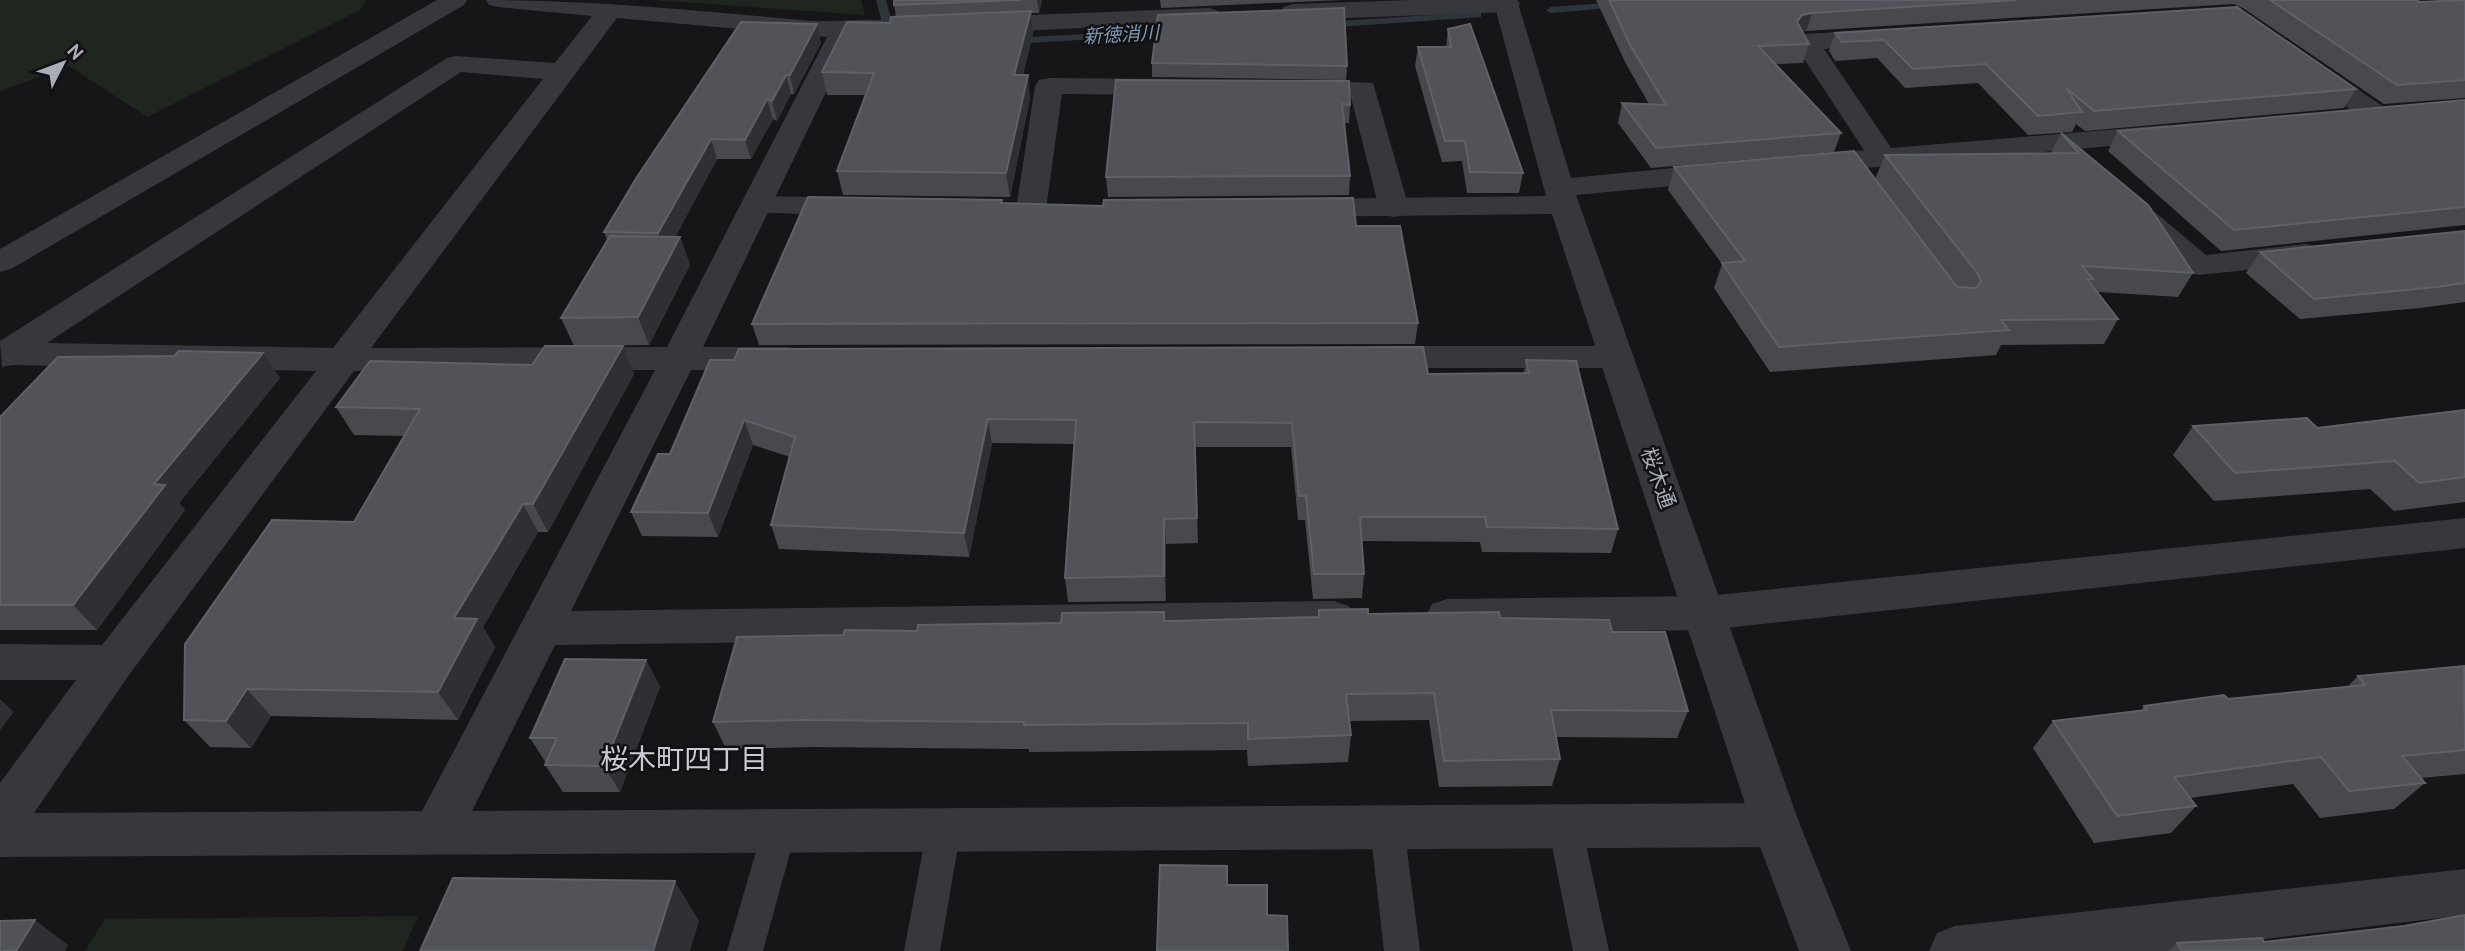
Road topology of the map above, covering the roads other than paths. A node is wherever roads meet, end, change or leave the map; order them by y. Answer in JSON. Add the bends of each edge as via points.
{"nodes":[{"id":1,"x":455,"y":0,"type":"edge"},
{"id":2,"x":498,"y":0,"type":"edge"},
{"id":3,"x":1506,"y":2,"type":"edge"},
{"id":4,"x":610,"y":10,"type":"junction"},
{"id":5,"x":1270,"y":13,"type":"edge"},
{"id":6,"x":1228,"y":15,"type":"edge"},
{"id":7,"x":949,"y":26,"type":"edge"},
{"id":8,"x":914,"y":27,"type":"edge"},
{"id":9,"x":857,"y":29,"type":"junction"},
{"id":10,"x":1916,"y":35,"type":"edge"},
{"id":11,"x":2288,"y":53,"type":"edge"},
{"id":12,"x":563,"y":72,"type":"junction"},
{"id":13,"x":1199,"y":88,"type":"edge"},
{"id":14,"x":1267,"y":88,"type":"edge"},
{"id":15,"x":2339,"y":119,"type":"edge"},
{"id":16,"x":2193,"y":132,"type":"edge"},
{"id":17,"x":2056,"y":144,"type":"junction"},
{"id":18,"x":1883,"y":158,"type":"junction"},
{"id":19,"x":1562,"y":197,"type":"junction"},
{"id":20,"x":758,"y":205,"type":"junction"},
{"id":21,"x":881,"y":207,"type":"edge"},
{"id":22,"x":1394,"y":208,"type":"junction"},
{"id":23,"x":1031,"y":209,"type":"edge"},
{"id":24,"x":1268,"y":209,"type":"edge"},
{"id":25,"x":2332,"y":251,"type":"edge"},
{"id":26,"x":0,"y":262,"type":"edge"},
{"id":27,"x":1,"y":355,"type":"edge"},
{"id":28,"x":1336,"y":357,"type":"edge"},
{"id":29,"x":1616,"y":357,"type":"junction"},
{"id":30,"x":680,"y":358,"type":"junction"},
{"id":31,"x":819,"y":358,"type":"edge"},
{"id":32,"x":342,"y":360,"type":"junction"},
{"id":33,"x":2465,"y":533,"type":"edge"},
{"id":34,"x":1706,"y":613,"type":"junction"},
{"id":35,"x":1374,"y":617,"type":"edge"},
{"id":36,"x":1415,"y":617,"type":"edge"},
{"id":37,"x":542,"y":628,"type":"junction"},
{"id":38,"x":0,"y":662,"type":"edge"},
{"id":39,"x":113,"y":663,"type":"junction"},
{"id":40,"x":0,"y":822,"type":"edge"},
{"id":41,"x":1776,"y":825,"type":"junction"},
{"id":42,"x":1565,"y":826,"type":"junction"},
{"id":43,"x":1387,"y":827,"type":"junction"},
{"id":44,"x":944,"y":829,"type":"junction"},
{"id":45,"x":779,"y":831,"type":"junction"},
{"id":46,"x":436,"y":833,"type":"junction"},
{"id":47,"x":0,"y":835,"type":"edge"},
{"id":48,"x":2465,"y":892,"type":"edge"},
{"id":49,"x":745,"y":951,"type":"edge"},
{"id":50,"x":922,"y":951,"type":"edge"},
{"id":51,"x":1402,"y":951,"type":"edge"},
{"id":52,"x":1591,"y":951,"type":"edge"},
{"id":53,"x":1825,"y":951,"type":"edge"},
{"id":54,"x":1955,"y":951,"type":"edge"}],
"edges":[{"from":1,"to":26,"type":"street"},
{"from":2,"to":4,"type":"street"},
{"from":3,"to":5,"type":"street"},
{"from":3,"to":19,"type":"street","name":"桜木通"},
{"from":4,"to":9,"type":"street"},
{"from":4,"to":12,"type":"street"},
{"from":6,"to":7,"type":"street"},
{"from":8,"to":9,"type":"street"},
{"from":9,"to":20,"type":"street"},
{"from":10,"to":18,"type":"street","via":[[1806,43]]},
{"from":11,"to":15,"type":"street","via":[[2390,115]]},
{"from":12,"to":27,"type":"street","via":[[456,64]]},
{"from":12,"to":32,"type":"street"},
{"from":13,"to":23,"type":"street","via":[[1049,86]]},
{"from":14,"to":22,"type":"street","via":[[1363,89]]},
{"from":16,"to":17,"type":"street"},
{"from":17,"to":18,"type":"street"},
{"from":17,"to":25,"type":"street","via":[[2199,265]]},
{"from":18,"to":19,"type":"street","via":[[1856,172],[1765,168]]},
{"from":19,"to":22,"type":"street"},
{"from":19,"to":29,"type":"street","name":"桜木通"},
{"from":20,"to":21,"type":"street"},
{"from":20,"to":30,"type":"street"},
{"from":22,"to":24,"type":"street"},
{"from":27,"to":32,"type":"street"},
{"from":28,"to":29,"type":"street"},
{"from":29,"to":34,"type":"street","name":"桜木通"},
{"from":30,"to":31,"type":"street"},
{"from":30,"to":32,"type":"street"},
{"from":30,"to":37,"type":"street"},
{"from":32,"to":39,"type":"street"},
{"from":33,"to":34,"type":"street"},
{"from":34,"to":36,"type":"street"},
{"from":34,"to":41,"type":"street","name":"桜木通"},
{"from":35,"to":37,"type":"street"},
{"from":37,"to":46,"type":"street"},
{"from":38,"to":39,"type":"street"},
{"from":39,"to":40,"type":"street"},
{"from":41,"to":42,"type":"street"},
{"from":41,"to":53,"type":"street","name":"桜木通"},
{"from":42,"to":43,"type":"street"},
{"from":42,"to":52,"type":"lane"},
{"from":43,"to":44,"type":"street"},
{"from":43,"to":51,"type":"lane"},
{"from":44,"to":45,"type":"street"},
{"from":44,"to":50,"type":"lane"},
{"from":45,"to":46,"type":"street"},
{"from":45,"to":49,"type":"lane"},
{"from":46,"to":47,"type":"street"},
{"from":48,"to":54,"type":"street"}]}
